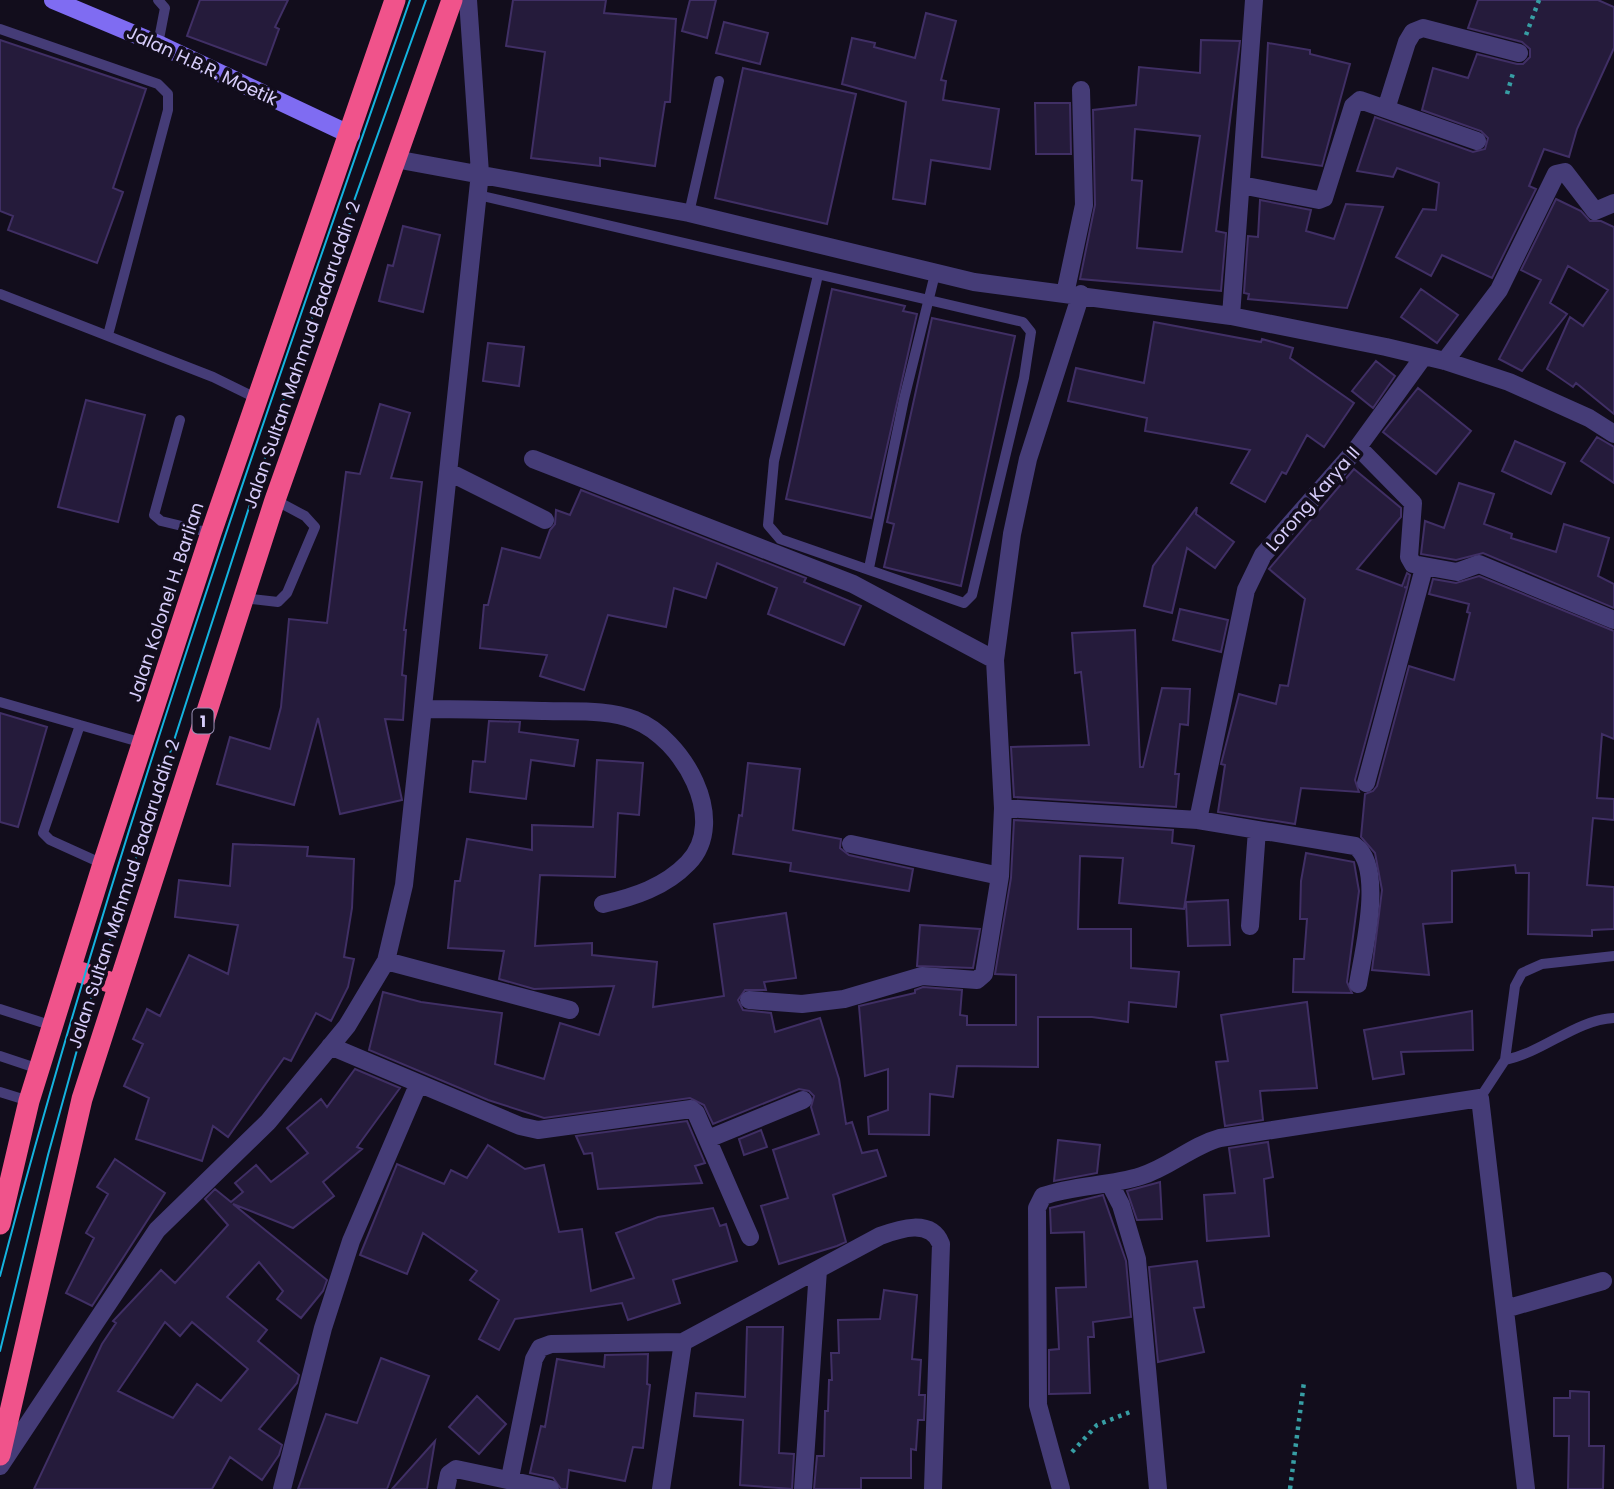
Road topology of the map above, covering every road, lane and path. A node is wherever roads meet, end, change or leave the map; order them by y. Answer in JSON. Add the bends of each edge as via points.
{"nodes":[{"id":1,"x":55,"y":0,"type":"edge"},
{"id":2,"x":158,"y":0,"type":"edge"},
{"id":3,"x":395,"y":0,"type":"edge"},
{"id":4,"x":452,"y":0,"type":"edge"},
{"id":5,"x":468,"y":0,"type":"edge"},
{"id":6,"x":1254,"y":0,"type":"edge"},
{"id":7,"x":0,"y":29,"type":"edge"},
{"id":8,"x":158,"y":44,"type":"junction"},
{"id":9,"x":1519,"y":53,"type":"dead end"},
{"id":10,"x":719,"y":81,"type":"dead end"},
{"id":11,"x":1081,"y":90,"type":"dead end"},
{"id":12,"x":1386,"y":108,"type":"junction"},
{"id":13,"x":351,"y":135,"type":"junction"},
{"id":14,"x":1476,"y":141,"type":"dead end"},
{"id":15,"x":395,"y":159,"type":"junction"},
{"id":16,"x":480,"y":173,"type":"junction"},
{"id":17,"x":1241,"y":185,"type":"junction"},
{"id":18,"x":478,"y":194,"type":"junction"},
{"id":19,"x":1614,"y":203,"type":"edge"},
{"id":20,"x":689,"y":212,"type":"junction"},
{"id":21,"x":936,"y":274,"type":"junction"},
{"id":22,"x":818,"y":275,"type":"junction"},
{"id":23,"x":0,"y":294,"type":"edge"},
{"id":24,"x":1073,"y":294,"type":"junction"},
{"id":25,"x":927,"y":301,"type":"junction"},
{"id":26,"x":1231,"y":316,"type":"junction"},
{"id":27,"x":108,"y":335,"type":"junction"},
{"id":28,"x":1424,"y":356,"type":"junction"},
{"id":29,"x":1445,"y":361,"type":"junction"},
{"id":30,"x":258,"y":399,"type":"junction"},
{"id":31,"x":180,"y":419,"type":"dead end"},
{"id":32,"x":1614,"y":434,"type":"edge"},
{"id":33,"x":1358,"y":447,"type":"junction"},
{"id":34,"x":533,"y":459,"type":"dead end"},
{"id":35,"x":449,"y":472,"type":"junction"},
{"id":36,"x":275,"y":500,"type":"junction"},
{"id":37,"x":545,"y":520,"type":"dead end"},
{"id":38,"x":211,"y":533,"type":"junction"},
{"id":39,"x":869,"y":568,"type":"junction"},
{"id":40,"x":1424,"y":568,"type":"junction"},
{"id":41,"x":243,"y":598,"type":"junction"},
{"id":42,"x":1614,"y":620,"type":"edge"},
{"id":43,"x":995,"y":660,"type":"junction"},
{"id":44,"x":0,"y":702,"type":"edge"},
{"id":45,"x":423,"y":709,"type":"junction"},
{"id":46,"x":80,"y":725,"type":"junction"},
{"id":47,"x":143,"y":743,"type":"junction"},
{"id":48,"x":1366,"y":783,"type":"dead end"},
{"id":49,"x":1003,"y":808,"type":"junction"},
{"id":50,"x":1198,"y":820,"type":"junction"},
{"id":51,"x":1257,"y":830,"type":"junction"},
{"id":52,"x":851,"y":844,"type":"dead end"},
{"id":53,"x":103,"y":864,"type":"junction"},
{"id":54,"x":1000,"y":876,"type":"junction"},
{"id":55,"x":603,"y":904,"type":"dead end"},
{"id":56,"x":1250,"y":926,"type":"dead end"},
{"id":57,"x":1614,"y":957,"type":"edge"},
{"id":58,"x":386,"y":961,"type":"junction"},
{"id":59,"x":71,"y":969,"type":"junction"},
{"id":60,"x":1358,"y":984,"type":"dead end"},
{"id":61,"x":118,"y":985,"type":"junction"},
{"id":62,"x":749,"y":1000,"type":"dead end"},
{"id":63,"x":0,"y":1009,"type":"edge"},
{"id":64,"x":570,"y":1010,"type":"dead end"},
{"id":65,"x":1614,"y":1018,"type":"edge"},
{"id":66,"x":53,"y":1026,"type":"junction"},
{"id":67,"x":330,"y":1046,"type":"junction"},
{"id":68,"x":0,"y":1056,"type":"edge"},
{"id":69,"x":1505,"y":1060,"type":"junction"},
{"id":70,"x":39,"y":1069,"type":"junction"},
{"id":71,"x":418,"y":1085,"type":"junction"},
{"id":72,"x":0,"y":1092,"type":"edge"},
{"id":73,"x":1480,"y":1098,"type":"junction"},
{"id":74,"x":803,"y":1100,"type":"dead end"},
{"id":75,"x":29,"y":1101,"type":"junction"},
{"id":76,"x":708,"y":1139,"type":"junction"},
{"id":77,"x":1110,"y":1184,"type":"junction"},
{"id":78,"x":0,"y":1224,"type":"edge"},
{"id":79,"x":750,"y":1237,"type":"dead end"},
{"id":80,"x":818,"y":1269,"type":"junction"},
{"id":81,"x":1603,"y":1281,"type":"dead end"},
{"id":82,"x":1504,"y":1309,"type":"junction"},
{"id":83,"x":683,"y":1342,"type":"junction"},
{"id":84,"x":1304,"y":1382,"type":"dead end"},
{"id":85,"x":1149,"y":1411,"type":"junction"},
{"id":86,"x":0,"y":1455,"type":"edge"},
{"id":87,"x":0,"y":1466,"type":"edge"},
{"id":88,"x":1058,"y":1468,"type":"junction"},
{"id":89,"x":510,"y":1478,"type":"junction"},
{"id":90,"x":282,"y":1489,"type":"edge"},
{"id":91,"x":446,"y":1489,"type":"edge"},
{"id":92,"x":550,"y":1489,"type":"edge"},
{"id":93,"x":661,"y":1489,"type":"edge"},
{"id":94,"x":803,"y":1489,"type":"edge"},
{"id":95,"x":933,"y":1489,"type":"edge"},
{"id":96,"x":1061,"y":1489,"type":"edge"},
{"id":97,"x":1158,"y":1489,"type":"edge"},
{"id":98,"x":1290,"y":1489,"type":"edge"},
{"id":99,"x":1526,"y":1489,"type":"edge"}],
"edges":[{"from":1,"to":8,"type":"street","name":"Jalan H.B.R. Moetik"},
{"from":2,"to":8,"type":"lane","via":[[165,8]]},
{"from":3,"to":13,"type":"highway","name":"Jalan Kolonel H. Barlian"},
{"from":4,"to":15,"type":"highway","name":"Jalan Sultan Mahmud Badaruddin 2","number":"1"},
{"from":5,"to":16,"type":"street"},
{"from":6,"to":17,"type":"street"},
{"from":7,"to":27,"type":"lane","via":[[158,84],[168,94],[169,110]]},
{"from":8,"to":13,"type":"street","name":"Jalan H.B.R. Moetik"},
{"from":9,"to":12,"type":"street","via":[[1423,28],[1413,32]]},
{"from":10,"to":20,"type":"lane"},
{"from":11,"to":24,"type":"street","via":[[1084,205]]},
{"from":12,"to":14,"type":"street"},
{"from":12,"to":17,"type":"street","via":[[1360,100],[1353,106],[1322,200]]},
{"from":13,"to":30,"type":"highway","name":"Jalan Kolonel H. Barlian"},
{"from":15,"to":16,"type":"street"},
{"from":15,"to":36,"type":"highway","name":"Jalan Sultan Mahmud Badaruddin 2","number":"1"},
{"from":16,"to":18,"type":"street"},
{"from":16,"to":20,"type":"street"},
{"from":17,"to":26,"type":"street"},
{"from":18,"to":22,"type":"lane"},
{"from":18,"to":35,"type":"street"},
{"from":19,"to":29,"type":"street","via":[[1595,211],[1568,175],[1561,170],[1556,174],[1499,290]]},
{"from":20,"to":21,"type":"street"},
{"from":21,"to":24,"type":"street"},
{"from":21,"to":25,"type":"lane"},
{"from":22,"to":25,"type":"lane"},
{"from":22,"to":39,"type":"lane","via":[[774,461],[767,520],[780,538]]},
{"from":23,"to":27,"type":"lane"},
{"from":24,"to":26,"type":"street"},
{"from":24,"to":43,"type":"street","via":[[1022,484]]},
{"from":25,"to":39,"type":"lane"},
{"from":25,"to":39,"type":"lane","via":[[1028,325],[1031,332],[1024,378],[972,595],[962,604]]},
{"from":26,"to":28,"type":"street"},
{"from":27,"to":30,"type":"lane"},
{"from":28,"to":29,"type":"street"},
{"from":28,"to":33,"type":"street","name":"Lorong Karya II"},
{"from":29,"to":32,"type":"street","via":[[1509,382]]},
{"from":30,"to":38,"type":"highway","name":"Jalan Kolonel H. Barlian"},
{"from":31,"to":38,"type":"lane","via":[[154,515],[161,521]]},
{"from":33,"to":40,"type":"street","via":[[1413,503],[1409,557]]},
{"from":33,"to":50,"type":"street","name":"Lorong Karya II","via":[[1263,555],[1251,577]]},
{"from":34,"to":43,"type":"street","via":[[853,584]]},
{"from":35,"to":37,"type":"street"},
{"from":35,"to":45,"type":"street"},
{"from":36,"to":41,"type":"highway","name":"Jalan Sultan Mahmud Badaruddin 2","number":"1"},
{"from":36,"to":41,"type":"lane","via":[[305,516],[315,527],[287,593],[278,602]]},
{"from":38,"to":47,"type":"highway","name":"Jalan Kolonel H. Barlian"},
{"from":40,"to":42,"type":"street","via":[[1457,572],[1479,564]]},
{"from":40,"to":48,"type":"street"},
{"from":41,"to":61,"type":"highway","name":"Jalan Sultan Mahmud Badaruddin 2","number":"1"},
{"from":43,"to":49,"type":"street"},
{"from":44,"to":46,"type":"lane"},
{"from":45,"to":55,"type":"street","via":[[620,715],[657,733],[674,748],[698,789],[703,821],[699,847],[689,863],[654,888]]},
{"from":45,"to":58,"type":"street","via":[[404,886]]},
{"from":46,"to":47,"type":"lane"},
{"from":46,"to":53,"type":"lane","via":[[43,833]]},
{"from":47,"to":53,"type":"highway","name":"Jalan Kolonel H. Barlian"},
{"from":49,"to":50,"type":"street"},
{"from":49,"to":54,"type":"street"},
{"from":50,"to":51,"type":"street"},
{"from":51,"to":56,"type":"street"},
{"from":51,"to":60,"type":"street","via":[[1355,846],[1362,852],[1372,908]]},
{"from":52,"to":54,"type":"street"},
{"from":53,"to":59,"type":"highway","name":"Jalan Kolonel H. Barlian"},
{"from":54,"to":62,"type":"street","via":[[981,978],[922,976],[844,999],[802,1004]]},
{"from":57,"to":69,"type":"lane","via":[[1542,964],[1522,973]]},
{"from":58,"to":64,"type":"street"},
{"from":58,"to":67,"type":"street"},
{"from":59,"to":61,"type":"highway"},
{"from":59,"to":66,"type":"highway","name":"Jalan Kolonel H. Barlian"},
{"from":61,"to":86,"type":"highway","name":"Jalan Sultan Mahmud Badaruddin 2","number":"1","via":[[82,1099]]},
{"from":63,"to":66,"type":"lane"},
{"from":65,"to":69,"type":"lane","via":[[1595,1019],[1535,1052]]},
{"from":66,"to":70,"type":"highway","name":"Jalan Kolonel H. Barlian"},
{"from":67,"to":71,"type":"street"},
{"from":67,"to":87,"type":"street","via":[[268,1122],[158,1230]]},
{"from":68,"to":70,"type":"lane"},
{"from":69,"to":73,"type":"lane"},
{"from":70,"to":75,"type":"highway","name":"Jalan Kolonel H. Barlian"},
{"from":71,"to":76,"type":"street","via":[[538,1130],[688,1108],[696,1113]]},
{"from":71,"to":90,"type":"street","via":[[351,1241],[323,1328]]},
{"from":72,"to":75,"type":"lane"},
{"from":73,"to":77,"type":"street","via":[[1220,1138],[1195,1146],[1155,1171]]},
{"from":73,"to":82,"type":"street"},
{"from":74,"to":76,"type":"street"},
{"from":75,"to":78,"type":"highway","name":"Jalan Kolonel H. Barlian"},
{"from":76,"to":79,"type":"street"},
{"from":77,"to":85,"type":"street","via":[[1121,1205],[1136,1259]]},
{"from":77,"to":88,"type":"street","via":[[1048,1195],[1037,1208],[1038,1405]]},
{"from":80,"to":83,"type":"street"},
{"from":80,"to":94,"type":"street"},
{"from":80,"to":95,"type":"street","via":[[903,1228],[929,1230],[939,1238],[942,1268]]},
{"from":81,"to":82,"type":"street"},
{"from":82,"to":99,"type":"street"},
{"from":83,"to":89,"type":"street","via":[[551,1344],[540,1348]]},
{"from":83,"to":93,"type":"street"},
{"from":84,"to":98,"type":"path"},
{"from":85,"to":88,"type":"path","via":[[1126,1412],[1097,1425]]},
{"from":85,"to":97,"type":"street"},
{"from":88,"to":96,"type":"street"},
{"from":89,"to":91,"type":"street","via":[[456,1469],[449,1474]]},
{"from":89,"to":92,"type":"street"}]}
